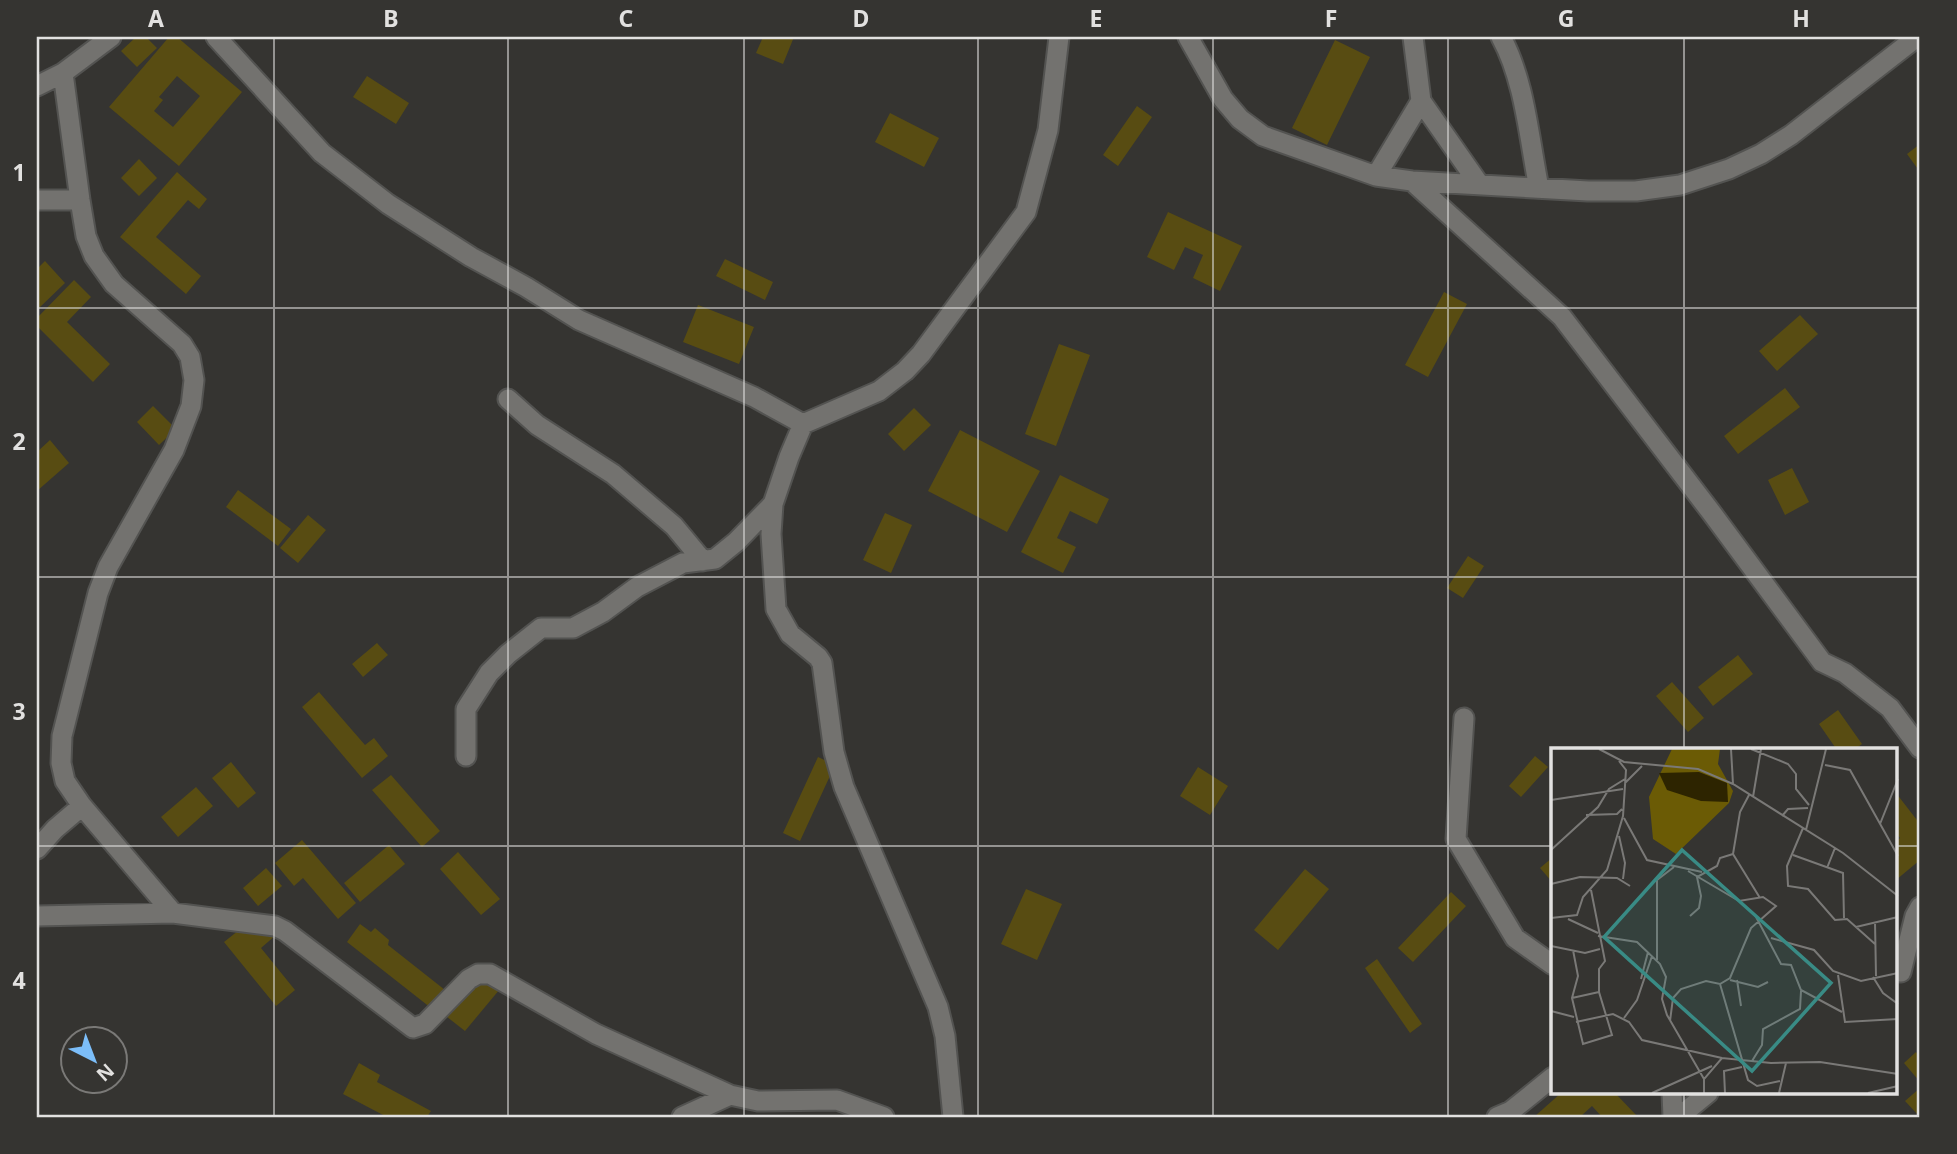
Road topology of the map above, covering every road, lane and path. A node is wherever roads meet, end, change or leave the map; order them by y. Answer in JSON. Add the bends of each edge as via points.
{"nodes":[{"id":1,"x":111,"y":37,"type":"edge"},
{"id":2,"x":216,"y":37,"type":"edge"},
{"id":3,"x":1059,"y":37,"type":"edge"},
{"id":4,"x":1188,"y":37,"type":"edge"},
{"id":5,"x":1413,"y":37,"type":"edge"},
{"id":6,"x":1501,"y":37,"type":"edge"},
{"id":7,"x":1917,"y":37,"type":"edge"},
{"id":8,"x":63,"y":73,"type":"junction"},
{"id":9,"x":37,"y":86,"type":"edge"},
{"id":10,"x":1421,"y":101,"type":"junction"},
{"id":11,"x":1376,"y":176,"type":"junction"},
{"id":12,"x":1412,"y":181,"type":"junction"},
{"id":13,"x":1479,"y":184,"type":"junction"},
{"id":14,"x":1539,"y":188,"type":"junction"},
{"id":15,"x":37,"y":200,"type":"edge"},
{"id":16,"x":80,"y":200,"type":"junction"},
{"id":17,"x":508,"y":399,"type":"dead end"},
{"id":18,"x":803,"y":424,"type":"junction"},
{"id":19,"x":773,"y":504,"type":"junction"},
{"id":20,"x":703,"y":561,"type":"junction"},
{"id":21,"x":1464,"y":718,"type":"dead end"},
{"id":22,"x":1920,"y":748,"type":"edge"},
{"id":23,"x":466,"y":756,"type":"dead end"},
{"id":24,"x":82,"y":806,"type":"junction"},
{"id":25,"x":37,"y":849,"type":"edge"},
{"id":26,"x":1920,"y":906,"type":"edge"},
{"id":27,"x":173,"y":913,"type":"junction"},
{"id":28,"x":37,"y":916,"type":"edge"},
{"id":29,"x":1920,"y":960,"type":"edge"},
{"id":30,"x":1551,"y":964,"type":"edge"},
{"id":31,"x":1898,"y":973,"type":"edge"},
{"id":32,"x":1551,"y":1079,"type":"edge"},
{"id":33,"x":1672,"y":1094,"type":"edge"},
{"id":34,"x":1707,"y":1094,"type":"edge"},
{"id":35,"x":730,"y":1095,"type":"junction"},
{"id":36,"x":682,"y":1117,"type":"edge"},
{"id":37,"x":884,"y":1117,"type":"edge"},
{"id":38,"x":953,"y":1117,"type":"edge"},
{"id":39,"x":1497,"y":1117,"type":"edge"},
{"id":40,"x":1673,"y":1117,"type":"edge"},
{"id":41,"x":1679,"y":1117,"type":"edge"}],
"edges":[{"from":1,"to":8,"type":"street"},
{"from":2,"to":18,"type":"street","via":[[322,153],[388,204],[579,320],[754,397]]},
{"from":3,"to":18,"type":"street","via":[[1048,130],[1026,212],[905,371],[879,391]]},
{"from":4,"to":11,"type":"street","via":[[1223,99],[1240,119],[1263,135]]},
{"from":5,"to":10,"type":"street"},
{"from":6,"to":14,"type":"street","via":[[1515,72]]},
{"from":7,"to":14,"type":"street","via":[[1791,135],[1729,169],[1680,185],[1636,191]]},
{"from":8,"to":9,"type":"street"},
{"from":8,"to":16,"type":"street"},
{"from":10,"to":11,"type":"street"},
{"from":10,"to":13,"type":"street"},
{"from":11,"to":12,"type":"street"},
{"from":12,"to":13,"type":"street"},
{"from":12,"to":22,"type":"street","via":[[1562,317],[1822,662],[1845,673],[1890,708]]},
{"from":13,"to":14,"type":"street"},
{"from":15,"to":16,"type":"street"},
{"from":16,"to":24,"type":"street","via":[[94,256],[114,284],[181,344],[190,358],[194,380],[191,406],[174,450],[98,593],[62,737],[65,781]]},
{"from":17,"to":20,"type":"street","via":[[537,425],[613,474],[674,526]]},
{"from":18,"to":19,"type":"street"},
{"from":19,"to":20,"type":"street","via":[[725,551]]},
{"from":19,"to":38,"type":"street","via":[[776,609],[790,634],[822,663],[834,752],[844,786],[938,1007]]},
{"from":20,"to":23,"type":"street","via":[[682,563],[573,628],[541,628],[508,654],[489,673],[466,709]]},
{"from":21,"to":30,"type":"street","via":[[1456,839],[1515,938]]},
{"from":24,"to":25,"type":"street"},
{"from":24,"to":27,"type":"street"},
{"from":26,"to":31,"type":"street"},
{"from":27,"to":28,"type":"street"},
{"from":27,"to":35,"type":"street","via":[[285,930],[413,1028],[425,1024],[469,979],[489,974],[596,1034]]},
{"from":29,"to":31,"type":"street"},
{"from":32,"to":39,"type":"street"},
{"from":33,"to":40,"type":"street"},
{"from":34,"to":41,"type":"street"},
{"from":35,"to":36,"type":"street"},
{"from":35,"to":37,"type":"street","via":[[758,1101],[837,1100]]}]}
